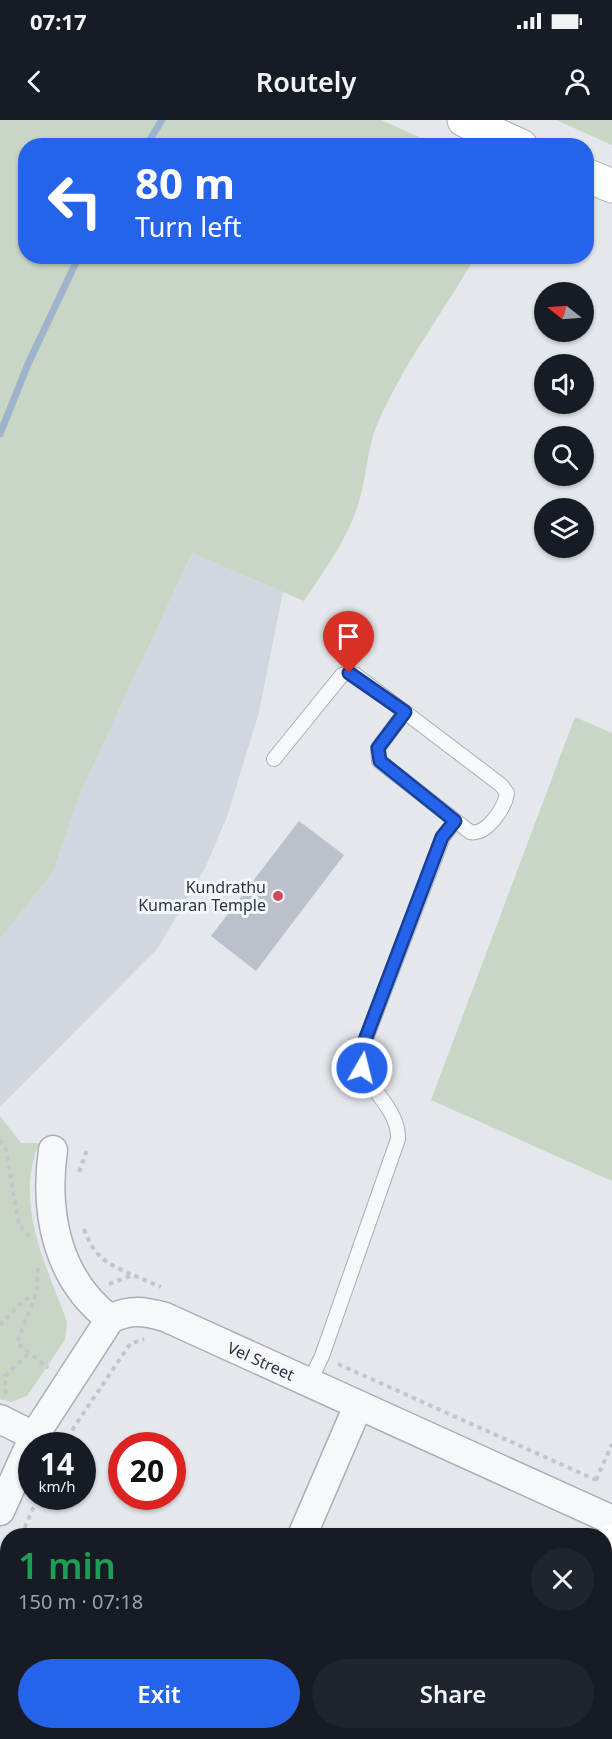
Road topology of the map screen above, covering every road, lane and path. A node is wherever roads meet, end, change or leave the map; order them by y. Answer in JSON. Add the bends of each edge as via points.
{"nodes":[{"id":1,"x":464,"y":120,"type":"edge"},
{"id":2,"x":503,"y":138,"type":"edge"},
{"id":3,"x":594,"y":178,"type":"edge"},
{"id":4,"x":612,"y":186,"type":"edge"},
{"id":5,"x":405,"y":712,"type":"junction"},
{"id":6,"x":274,"y":759,"type":"dead end"},
{"id":7,"x":455,"y":821,"type":"junction"},
{"id":8,"x":0,"y":1140,"type":"edge"},
{"id":9,"x":87,"y":1147,"type":"dead end"},
{"id":10,"x":53,"y":1150,"type":"dead end"},
{"id":11,"x":78,"y":1176,"type":"dead end"},
{"id":12,"x":80,"y":1219,"type":"dead end"},
{"id":13,"x":33,"y":1245,"type":"dead end"},
{"id":14,"x":38,"y":1259,"type":"dead end"},
{"id":15,"x":133,"y":1275,"type":"dead end"},
{"id":16,"x":36,"y":1294,"type":"junction"},
{"id":17,"x":110,"y":1319,"type":"junction"},
{"id":18,"x":0,"y":1325,"type":"edge"},
{"id":19,"x":147,"y":1338,"type":"dead end"},
{"id":20,"x":29,"y":1353,"type":"junction"},
{"id":21,"x":2,"y":1375,"type":"edge"},
{"id":22,"x":69,"y":1381,"type":"junction"},
{"id":23,"x":309,"y":1383,"type":"junction"},
{"id":24,"x":93,"y":1399,"type":"junction"},
{"id":25,"x":358,"y":1406,"type":"junction"},
{"id":26,"x":15,"y":1426,"type":"edge"},
{"id":27,"x":71,"y":1432,"type":"edge"},
{"id":28,"x":612,"y":1444,"type":"edge"},
{"id":29,"x":596,"y":1480,"type":"dead end"},
{"id":30,"x":32,"y":1510,"type":"edge"},
{"id":31,"x":0,"y":1511,"type":"edge"},
{"id":32,"x":612,"y":1520,"type":"edge"},
{"id":33,"x":24,"y":1528,"type":"edge"},
{"id":34,"x":305,"y":1528,"type":"edge"}],
"edges":[{"from":1,"to":2,"type":"street"},
{"from":3,"to":4,"type":"street"},
{"from":5,"to":6,"type":"lane","via":[[356,675],[342,675]]},
{"from":5,"to":7,"type":"lane","via":[[378,748],[380,761]]},
{"from":5,"to":7,"type":"lane","via":[[507,793],[506,802],[484,831],[470,832]]},
{"from":7,"to":23,"type":"lane","via":[[442,837],[362,1048],[362,1068],[393,1112],[398,1139]]},
{"from":8,"to":13,"type":"path","via":[[6,1150],[19,1225]]},
{"from":9,"to":11,"type":"path"},
{"from":10,"to":17,"type":"street","via":[[50,1207],[59,1245],[81,1293]]},
{"from":12,"to":15,"type":"path","via":[[96,1254]]},
{"from":14,"to":16,"type":"path"},
{"from":16,"to":18,"type":"path","via":[[24,1300]]},
{"from":16,"to":20,"type":"path","via":[[17,1343]]},
{"from":17,"to":22,"type":"street"},
{"from":17,"to":23,"type":"street","name":"Vel Street","via":[[124,1312],[142,1311],[165,1317]]},
{"from":19,"to":24,"type":"path","via":[[130,1344]]},
{"from":20,"to":21,"type":"path"},
{"from":20,"to":22,"type":"path"},
{"from":21,"to":26,"type":"path","via":[[6,1403]]},
{"from":22,"to":24,"type":"path"},
{"from":22,"to":26,"type":"street"},
{"from":23,"to":25,"type":"street","name":"Vel Street"},
{"from":24,"to":27,"type":"path"},
{"from":25,"to":32,"type":"street","name":"Vel Street"},
{"from":25,"to":34,"type":"street"},
{"from":26,"to":31,"type":"street"},
{"from":28,"to":29,"type":"path"},
{"from":30,"to":33,"type":"path"}]}
